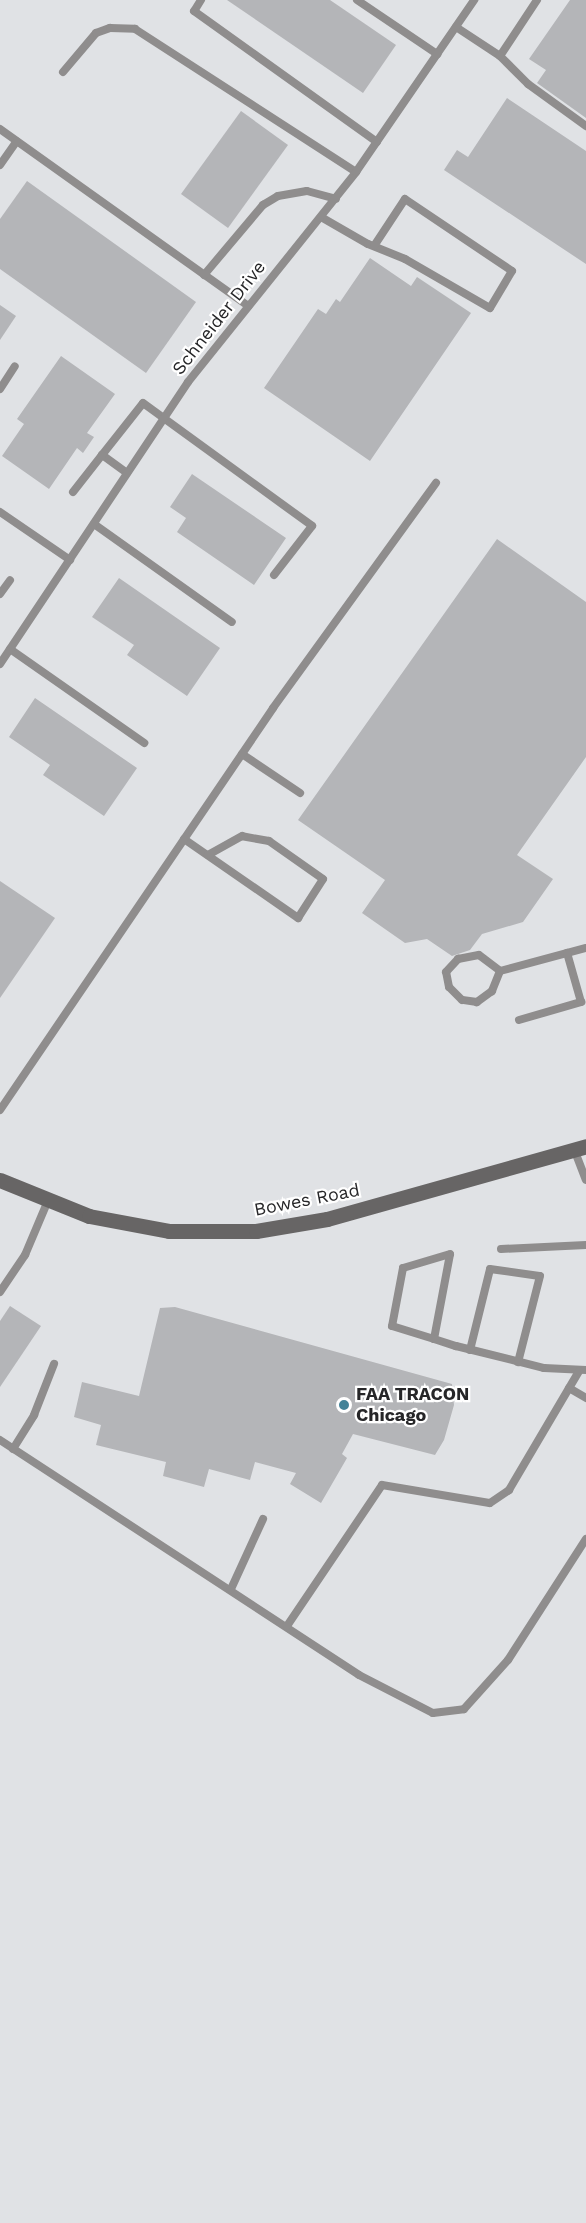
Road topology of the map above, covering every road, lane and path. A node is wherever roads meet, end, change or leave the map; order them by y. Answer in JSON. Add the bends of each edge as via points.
{"nodes":[{"id":1,"x":201,"y":0,"type":"edge"},
{"id":2,"x":357,"y":0,"type":"edge"},
{"id":3,"x":474,"y":0,"type":"edge"},
{"id":4,"x":537,"y":0,"type":"edge"},
{"id":5,"x":456,"y":27,"type":"junction"},
{"id":6,"x":437,"y":54,"type":"junction"},
{"id":7,"x":500,"y":56,"type":"junction"},
{"id":8,"x":63,"y":72,"type":"dead end"},
{"id":9,"x":586,"y":126,"type":"edge"},
{"id":10,"x":0,"y":129,"type":"edge"},
{"id":11,"x":17,"y":141,"type":"junction"},
{"id":12,"x":377,"y":142,"type":"junction"},
{"id":13,"x":0,"y":165,"type":"edge"},
{"id":14,"x":356,"y":172,"type":"junction"},
{"id":15,"x":336,"y":199,"type":"junction"},
{"id":16,"x":321,"y":217,"type":"junction"},
{"id":17,"x":374,"y":246,"type":"junction"},
{"id":18,"x":204,"y":275,"type":"junction"},
{"id":19,"x":248,"y":306,"type":"junction"},
{"id":20,"x":15,"y":366,"type":"dead end"},
{"id":21,"x":0,"y":389,"type":"edge"},
{"id":22,"x":164,"y":419,"type":"junction"},
{"id":23,"x":102,"y":455,"type":"junction"},
{"id":24,"x":127,"y":473,"type":"junction"},
{"id":25,"x":436,"y":483,"type":"dead end"},
{"id":26,"x":73,"y":492,"type":"dead end"},
{"id":27,"x":0,"y":512,"type":"edge"},
{"id":28,"x":94,"y":524,"type":"junction"},
{"id":29,"x":70,"y":560,"type":"junction"},
{"id":30,"x":274,"y":575,"type":"dead end"},
{"id":31,"x":10,"y":580,"type":"dead end"},
{"id":32,"x":0,"y":594,"type":"edge"},
{"id":33,"x":232,"y":622,"type":"dead end"},
{"id":34,"x":10,"y":649,"type":"junction"},
{"id":35,"x":0,"y":664,"type":"edge"},
{"id":36,"x":144,"y":743,"type":"dead end"},
{"id":37,"x":242,"y":754,"type":"junction"},
{"id":38,"x":300,"y":793,"type":"dead end"},
{"id":39,"x":184,"y":838,"type":"junction"},
{"id":40,"x":208,"y":855,"type":"junction"},
{"id":41,"x":586,"y":948,"type":"edge"},
{"id":42,"x":567,"y":953,"type":"junction"},
{"id":43,"x":500,"y":972,"type":"junction"},
{"id":44,"x":519,"y":1020,"type":"dead end"},
{"id":45,"x":0,"y":1110,"type":"edge"},
{"id":46,"x":580,"y":1147,"type":"edge"},
{"id":47,"x":0,"y":1180,"type":"edge"},
{"id":48,"x":586,"y":1180,"type":"edge"},
{"id":49,"x":47,"y":1203,"type":"junction"},
{"id":50,"x":586,"y":1245,"type":"edge"},
{"id":51,"x":501,"y":1249,"type":"dead end"},
{"id":52,"x":0,"y":1292,"type":"edge"},
{"id":53,"x":434,"y":1339,"type":"junction"},
{"id":54,"x":470,"y":1350,"type":"junction"},
{"id":55,"x":518,"y":1362,"type":"junction"},
{"id":56,"x":54,"y":1364,"type":"dead end"},
{"id":57,"x":583,"y":1370,"type":"edge"},
{"id":58,"x":569,"y":1388,"type":"junction"},
{"id":59,"x":586,"y":1398,"type":"edge"},
{"id":60,"x":0,"y":1440,"type":"edge"},
{"id":61,"x":13,"y":1449,"type":"junction"},
{"id":62,"x":263,"y":1519,"type":"dead end"},
{"id":63,"x":586,"y":1539,"type":"edge"},
{"id":64,"x":231,"y":1588,"type":"junction"},
{"id":65,"x":287,"y":1626,"type":"junction"}],
"edges":[{"from":1,"to":12,"type":"lane","via":[[194,11]]},
{"from":2,"to":6,"type":"lane"},
{"from":3,"to":5,"type":"lane","name":"Schneider Drive"},
{"from":4,"to":7,"type":"lane"},
{"from":5,"to":6,"type":"lane","name":"Schneider Drive"},
{"from":5,"to":7,"type":"lane"},
{"from":6,"to":12,"type":"lane","name":"Schneider Drive"},
{"from":7,"to":9,"type":"lane","via":[[528,84]]},
{"from":8,"to":14,"type":"lane","via":[[96,33],[110,28],[135,29]]},
{"from":10,"to":11,"type":"lane"},
{"from":11,"to":13,"type":"lane"},
{"from":11,"to":18,"type":"lane"},
{"from":12,"to":14,"type":"lane","name":"Schneider Drive"},
{"from":14,"to":15,"type":"lane","name":"Schneider Drive"},
{"from":15,"to":16,"type":"lane","name":"Schneider Drive"},
{"from":15,"to":18,"type":"lane","via":[[307,191],[278,196],[263,206]]},
{"from":16,"to":17,"type":"lane"},
{"from":16,"to":19,"type":"lane","name":"Schneider Drive"},
{"from":17,"to":17,"type":"lane","via":[[405,199],[512,271],[490,308]]},
{"from":18,"to":19,"type":"lane"},
{"from":19,"to":22,"type":"lane","name":"Schneider Drive"},
{"from":20,"to":21,"type":"lane"},
{"from":22,"to":23,"type":"lane","via":[[143,403]]},
{"from":22,"to":24,"type":"lane","name":"Schneider Drive"},
{"from":22,"to":30,"type":"lane","via":[[312,526]]},
{"from":23,"to":24,"type":"lane"},
{"from":23,"to":26,"type":"lane"},
{"from":24,"to":28,"type":"lane","name":"Schneider Drive"},
{"from":25,"to":37,"type":"lane"},
{"from":27,"to":29,"type":"lane"},
{"from":28,"to":29,"type":"lane","name":"Schneider Drive"},
{"from":28,"to":33,"type":"lane"},
{"from":29,"to":34,"type":"lane","name":"Schneider Drive"},
{"from":31,"to":32,"type":"lane"},
{"from":34,"to":35,"type":"lane","name":"Schneider Drive"},
{"from":34,"to":36,"type":"lane"},
{"from":37,"to":38,"type":"lane"},
{"from":37,"to":39,"type":"lane"},
{"from":39,"to":40,"type":"lane"},
{"from":39,"to":45,"type":"lane"},
{"from":40,"to":40,"type":"lane","via":[[298,918],[323,879],[269,841],[242,836]]},
{"from":41,"to":42,"type":"lane"},
{"from":42,"to":43,"type":"lane"},
{"from":42,"to":44,"type":"lane","via":[[581,1002]]},
{"from":43,"to":43,"type":"lane","via":[[492,991],[477,1002],[462,1000],[449,987],[446,972],[458,959],[479,954]]},
{"from":46,"to":48,"type":"lane"},
{"from":46,"to":49,"type":"main road","name":"Bowes Road","via":[[327,1219],[256,1231],[169,1231]]},
{"from":47,"to":49,"type":"main road","name":"Bowes Road"},
{"from":49,"to":52,"type":"lane","via":[[25,1255]]},
{"from":50,"to":51,"type":"lane"},
{"from":53,"to":53,"type":"lane","via":[[436,1329],[450,1254],[403,1268],[392,1326]]},
{"from":53,"to":54,"type":"lane"},
{"from":54,"to":55,"type":"lane"},
{"from":54,"to":55,"type":"lane","via":[[490,1269],[540,1276]]},
{"from":55,"to":57,"type":"lane"},
{"from":56,"to":61,"type":"lane","via":[[34,1415]]},
{"from":57,"to":58,"type":"lane"},
{"from":58,"to":59,"type":"lane"},
{"from":58,"to":65,"type":"lane","via":[[509,1490],[490,1503],[382,1485]]},
{"from":60,"to":61,"type":"lane"},
{"from":61,"to":64,"type":"lane"},
{"from":62,"to":64,"type":"lane"},
{"from":63,"to":65,"type":"lane","via":[[508,1660],[464,1709],[433,1713],[358,1675]]},
{"from":64,"to":65,"type":"lane"}]}
